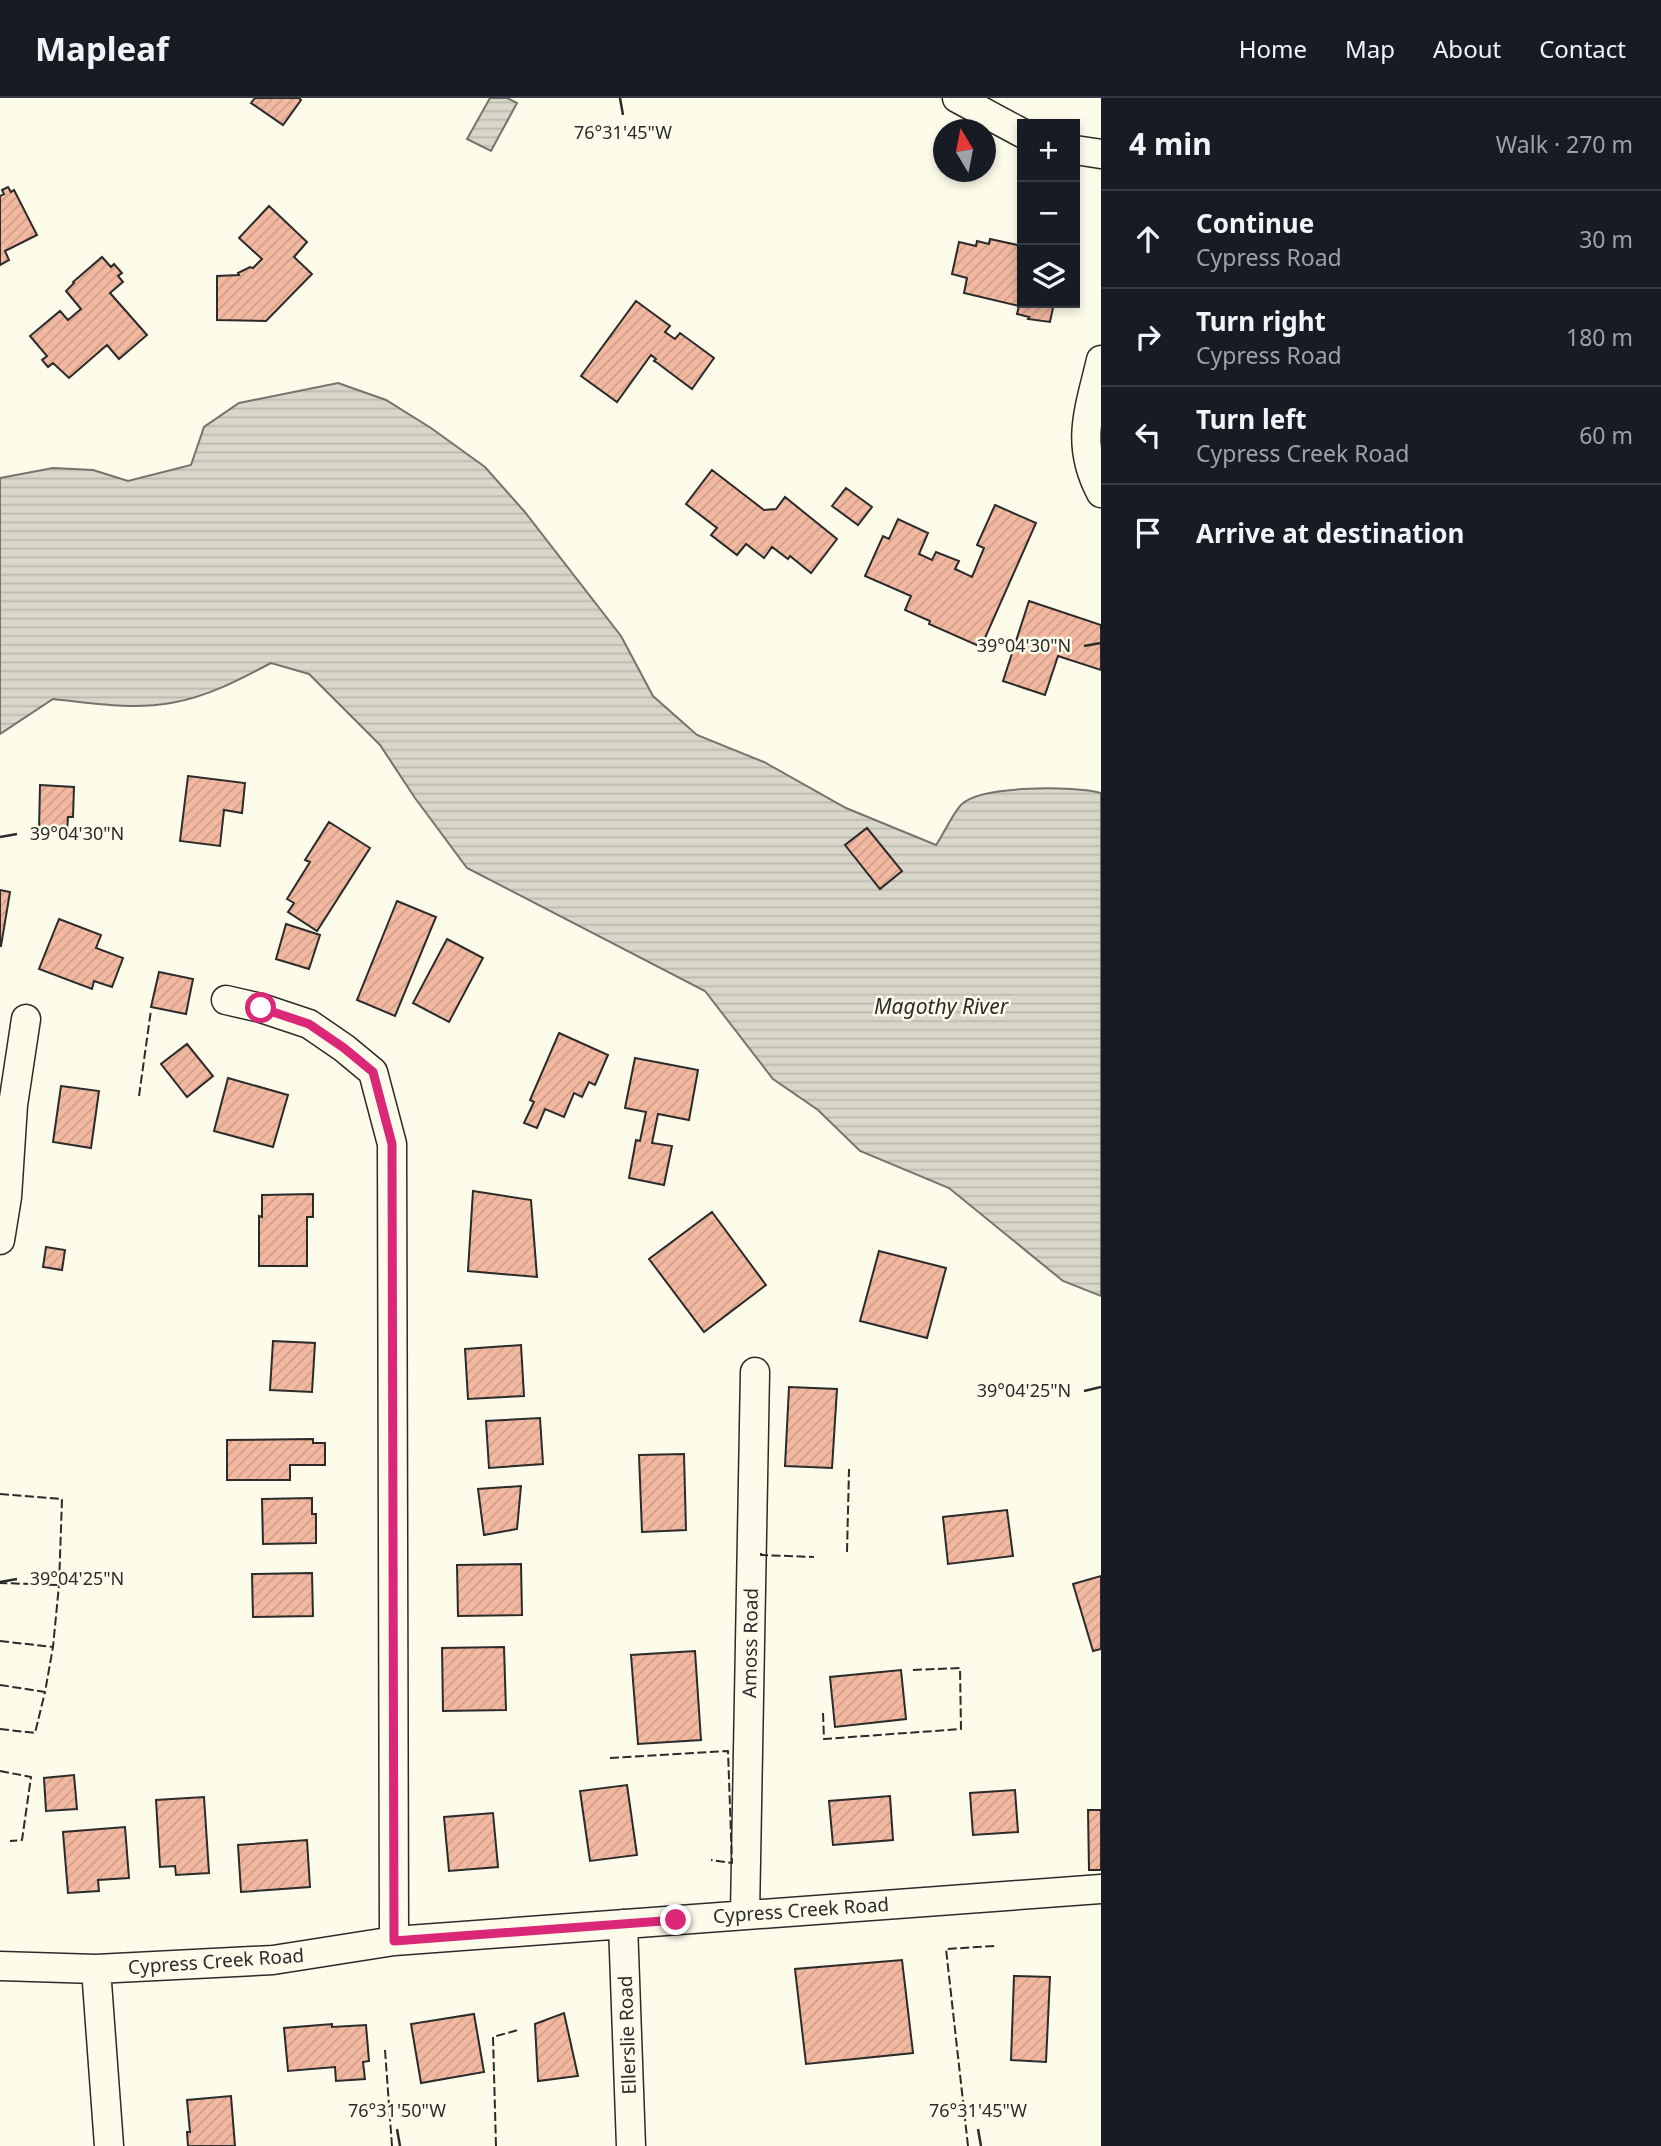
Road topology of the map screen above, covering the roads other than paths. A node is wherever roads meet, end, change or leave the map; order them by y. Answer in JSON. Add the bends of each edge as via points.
{"nodes":[{"id":1,"x":957,"y":98,"type":"edge"},
{"id":2,"x":1017,"y":130,"type":"edge"},
{"id":3,"x":1080,"y":151,"type":"edge"},
{"id":4,"x":1101,"y":154,"type":"edge"},
{"id":5,"x":1101,"y":360,"type":"edge"},
{"id":6,"x":1101,"y":493,"type":"edge"},
{"id":7,"x":226,"y":1000,"type":"dead end"},
{"id":8,"x":26,"y":1019,"type":"dead end"},
{"id":9,"x":0,"y":1240,"type":"edge"},
{"id":10,"x":755,"y":1373,"type":"dead end"},
{"id":11,"x":1101,"y":1889,"type":"edge"},
{"id":12,"x":745,"y":1914,"type":"junction"},
{"id":13,"x":624,"y":1924,"type":"junction"},
{"id":14,"x":394,"y":1941,"type":"junction"},
{"id":15,"x":0,"y":1966,"type":"edge"},
{"id":16,"x":96,"y":1969,"type":"junction"},
{"id":17,"x":109,"y":2146,"type":"edge"},
{"id":18,"x":631,"y":2146,"type":"edge"}],
"edges":[{"from":1,"to":2,"type":"street"},
{"from":3,"to":4,"type":"street"},
{"from":5,"to":6,"type":"street","via":[[1086,426],[1086,453]]},
{"from":7,"to":14,"type":"street","via":[[309,1024],[373,1072],[392,1144]]},
{"from":8,"to":9,"type":"street"},
{"from":10,"to":12,"type":"street","name":"Amoss Road"},
{"from":11,"to":12,"type":"street","name":"Cypress Creek Road"},
{"from":12,"to":13,"type":"street","name":"Cypress Creek Road"},
{"from":13,"to":14,"type":"street","name":"Cypress Creek Road"},
{"from":13,"to":18,"type":"street","name":"Ellerslie Road"},
{"from":14,"to":16,"type":"street","name":"Cypress Creek Road","via":[[273,1960]]},
{"from":15,"to":16,"type":"street","name":"Cypress Creek Road"},
{"from":16,"to":17,"type":"street"}]}
